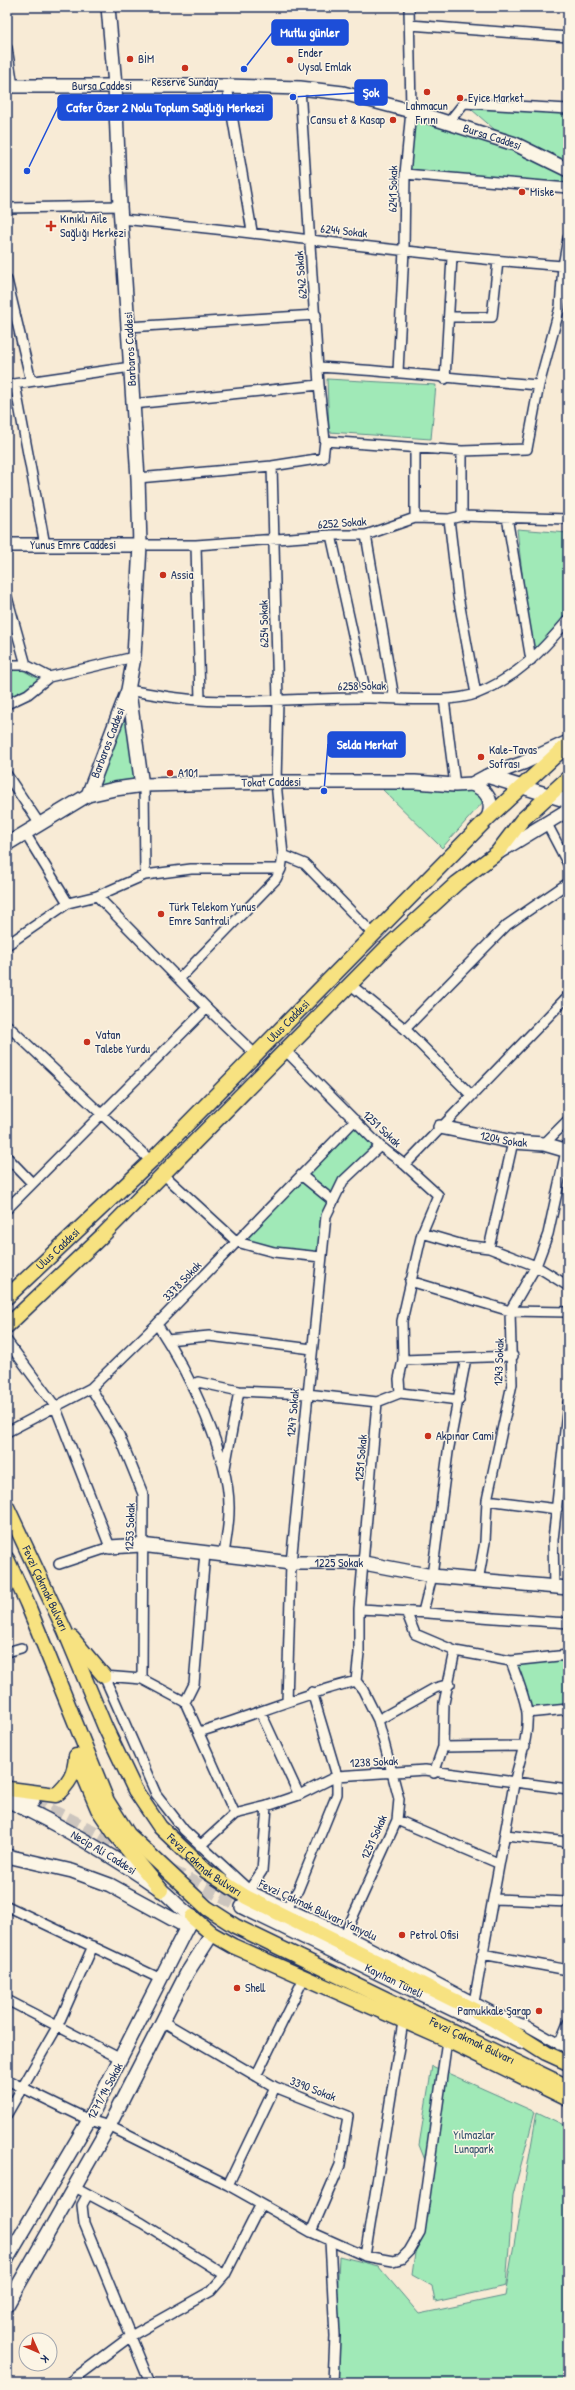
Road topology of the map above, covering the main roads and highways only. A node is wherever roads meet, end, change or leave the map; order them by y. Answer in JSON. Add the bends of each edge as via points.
{"nodes":[{"id":1,"x":568,"y":743,"type":"edge"},
{"id":2,"x":568,"y":778,"type":"edge"},
{"id":3,"x":7,"y":1297,"type":"edge"},
{"id":4,"x":7,"y":1326,"type":"edge"},
{"id":5,"x":7,"y":1507,"type":"edge"},
{"id":6,"x":7,"y":1559,"type":"edge"},
{"id":7,"x":65,"y":1631,"type":"junction"},
{"id":8,"x":104,"y":1676,"type":"road end"},
{"id":9,"x":72,"y":1716,"type":"junction"},
{"id":10,"x":76,"y":1757,"type":"junction"},
{"id":11,"x":8,"y":1792,"type":"edge"},
{"id":12,"x":161,"y":1890,"type":"road end"},
{"id":13,"x":189,"y":1922,"type":"road end"},
{"id":14,"x":568,"y":2063,"type":"edge"},
{"id":15,"x":568,"y":2087,"type":"edge"},
{"id":16,"x":568,"y":2099,"type":"edge"}],
"edges":[{"from":1,"to":3,"type":"main road","name":"Ulus Caddesi","via":[[524,787],[488,818],[151,1161]]},
{"from":2,"to":4,"type":"main road","name":"Ulus Caddesi","via":[[522,820],[497,853],[456,883],[386,948],[104,1234]]},
{"from":5,"to":7,"type":"main road","name":"Fevzi Çakmak Bulvarı"},
{"from":6,"to":9,"type":"main road","name":"Fevzi Çakmak Bulvarı"},
{"from":7,"to":8,"type":"main road"},
{"from":7,"to":14,"type":"main road","name":"Fevzi Çakmak Bulvarı","via":[[105,1727],[135,1790],[160,1827],[206,1871],[246,1897],[494,2020],[546,2053]]},
{"from":9,"to":10,"type":"main road"},
{"from":9,"to":15,"type":"main road","name":"Fevzi Çakmak Bulvarı","via":[[107,1801],[128,1834],[207,1908],[235,1926]]},
{"from":10,"to":11,"type":"main road","via":[[75,1772],[66,1787],[56,1795]]},
{"from":10,"to":12,"type":"main road","via":[[98,1809]]},
{"from":13,"to":16,"type":"main road","via":[[233,1946],[447,2040]]}]}
